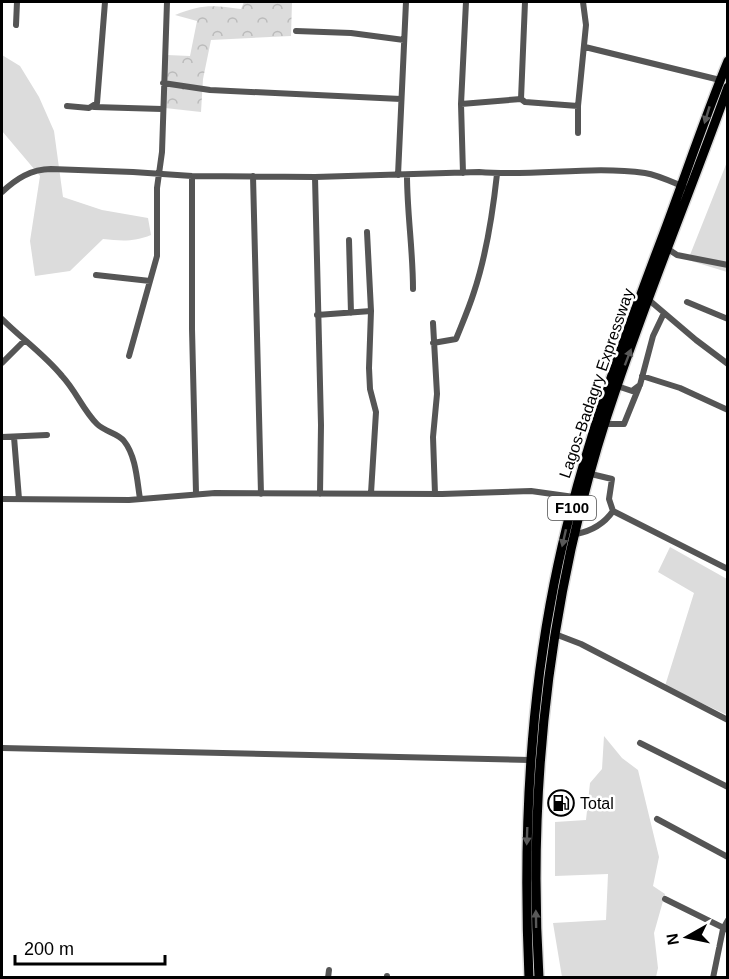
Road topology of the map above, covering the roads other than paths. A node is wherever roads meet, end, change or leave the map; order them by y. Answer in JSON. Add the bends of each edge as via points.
{"nodes":[{"id":1,"x":17,"y":2,"type":"edge"},
{"id":2,"x":105,"y":2,"type":"edge"},
{"id":3,"x":167,"y":2,"type":"edge"},
{"id":4,"x":406,"y":2,"type":"edge"},
{"id":5,"x":466,"y":2,"type":"edge"},
{"id":6,"x":525,"y":2,"type":"edge"},
{"id":7,"x":583,"y":2,"type":"edge"},
{"id":8,"x":16,"y":25,"type":"dead end"},
{"id":9,"x":296,"y":31,"type":"dead end"},
{"id":10,"x":404,"y":40,"type":"junction"},
{"id":11,"x":585,"y":47,"type":"junction"},
{"id":12,"x":728,"y":61,"type":"edge"},
{"id":13,"x":720,"y":80,"type":"junction"},
{"id":14,"x":163,"y":82,"type":"junction"},
{"id":15,"x":728,"y":87,"type":"edge"},
{"id":16,"x":401,"y":99,"type":"junction"},
{"id":17,"x":521,"y":99,"type":"junction"},
{"id":18,"x":461,"y":104,"type":"junction"},
{"id":19,"x":67,"y":106,"type":"dead end"},
{"id":20,"x":94,"y":106,"type":"junction"},
{"id":21,"x":578,"y":106,"type":"junction"},
{"id":22,"x":162,"y":109,"type":"junction"},
{"id":23,"x":578,"y":133,"type":"dead end"},
{"id":24,"x":463,"y":173,"type":"junction"},
{"id":25,"x":158,"y":174,"type":"junction"},
{"id":26,"x":497,"y":174,"type":"junction"},
{"id":27,"x":398,"y":175,"type":"junction"},
{"id":28,"x":407,"y":175,"type":"junction"},
{"id":29,"x":192,"y":176,"type":"junction"},
{"id":30,"x":253,"y":176,"type":"junction"},
{"id":31,"x":315,"y":177,"type":"junction"},
{"id":32,"x":686,"y":188,"type":"junction"},
{"id":33,"x":2,"y":192,"type":"edge"},
{"id":34,"x":367,"y":232,"type":"dead end"},
{"id":35,"x":349,"y":240,"type":"dead end"},
{"id":36,"x":668,"y":249,"type":"junction"},
{"id":37,"x":728,"y":265,"type":"edge"},
{"id":38,"x":96,"y":275,"type":"dead end"},
{"id":39,"x":150,"y":281,"type":"junction"},
{"id":40,"x":413,"y":289,"type":"dead end"},
{"id":41,"x":649,"y":300,"type":"junction"},
{"id":42,"x":687,"y":303,"type":"dead end"},
{"id":43,"x":371,"y":311,"type":"junction"},
{"id":44,"x":351,"y":313,"type":"junction"},
{"id":45,"x":664,"y":313,"type":"junction"},
{"id":46,"x":317,"y":315,"type":"junction"},
{"id":47,"x":2,"y":319,"type":"edge"},
{"id":48,"x":728,"y":319,"type":"edge"},
{"id":49,"x":433,"y":323,"type":"dead end"},
{"id":50,"x":24,"y":341,"type":"junction"},
{"id":51,"x":433,"y":343,"type":"junction"},
{"id":52,"x":129,"y":356,"type":"dead end"},
{"id":53,"x":2,"y":363,"type":"edge"},
{"id":54,"x":728,"y":364,"type":"edge"},
{"id":55,"x":642,"y":376,"type":"junction"},
{"id":56,"x":640,"y":385,"type":"junction"},
{"id":57,"x":617,"y":386,"type":"junction"},
{"id":58,"x":728,"y":410,"type":"edge"},
{"id":59,"x":605,"y":424,"type":"junction"},
{"id":60,"x":47,"y":435,"type":"dead end"},
{"id":61,"x":2,"y":437,"type":"edge"},
{"id":62,"x":14,"y":437,"type":"junction"},
{"id":63,"x":591,"y":474,"type":"junction"},
{"id":64,"x":196,"y":493,"type":"junction"},
{"id":65,"x":371,"y":493,"type":"junction"},
{"id":66,"x":261,"y":494,"type":"junction"},
{"id":67,"x":320,"y":494,"type":"junction"},
{"id":68,"x":435,"y":494,"type":"junction"},
{"id":69,"x":574,"y":496,"type":"junction"},
{"id":70,"x":19,"y":499,"type":"junction"},
{"id":71,"x":140,"y":499,"type":"junction"},
{"id":72,"x":2,"y":500,"type":"edge"},
{"id":73,"x":613,"y":511,"type":"junction"},
{"id":74,"x":576,"y":534,"type":"junction"},
{"id":75,"x":728,"y":569,"type":"edge"},
{"id":76,"x":555,"y":634,"type":"junction"},
{"id":77,"x":728,"y":720,"type":"edge"},
{"id":78,"x":639,"y":743,"type":"dead end"},
{"id":79,"x":2,"y":748,"type":"edge"},
{"id":80,"x":530,"y":760,"type":"junction"},
{"id":81,"x":728,"y":787,"type":"edge"},
{"id":82,"x":657,"y":819,"type":"dead end"},
{"id":83,"x":728,"y":856,"type":"edge"},
{"id":84,"x":665,"y":899,"type":"dead end"},
{"id":85,"x":728,"y":921,"type":"edge"},
{"id":86,"x":725,"y":930,"type":"edge"},
{"id":87,"x":529,"y":978,"type":"edge"},
{"id":88,"x":539,"y":978,"type":"edge"},
{"id":89,"x":713,"y":978,"type":"edge"}],
"edges":[{"from":1,"to":8,"type":"street"},
{"from":2,"to":20,"type":"street"},
{"from":3,"to":14,"type":"street"},
{"from":4,"to":10,"type":"street"},
{"from":5,"to":18,"type":"street"},
{"from":6,"to":17,"type":"street"},
{"from":7,"to":11,"type":"street"},
{"from":9,"to":10,"type":"street"},
{"from":10,"to":16,"type":"street"},
{"from":11,"to":13,"type":"street"},
{"from":11,"to":21,"type":"street"},
{"from":12,"to":13,"type":"highway","name":"Lagos-Badagry Expressway","number":"F100"},
{"from":13,"to":32,"type":"highway","name":"Lagos-Badagry Expressway","number":"F100","one_way":true},
{"from":14,"to":16,"type":"street","via":[[210,90]]},
{"from":14,"to":22,"type":"street"},
{"from":15,"to":32,"type":"highway","name":"Lagos-Badagry Expressway","number":"F100"},
{"from":16,"to":27,"type":"street"},
{"from":17,"to":18,"type":"street"},
{"from":17,"to":21,"type":"street"},
{"from":18,"to":24,"type":"street"},
{"from":19,"to":20,"type":"street"},
{"from":20,"to":22,"type":"street"},
{"from":21,"to":23,"type":"street"},
{"from":22,"to":25,"type":"street"},
{"from":24,"to":26,"type":"street"},
{"from":24,"to":28,"type":"street"},
{"from":25,"to":29,"type":"street"},
{"from":25,"to":33,"type":"street","via":[[40,169]]},
{"from":25,"to":39,"type":"street","via":[[158,245]]},
{"from":26,"to":32,"type":"street","via":[[597,169],[647,173]]},
{"from":26,"to":51,"type":"street","via":[[492,218],[475,291],[456,339]]},
{"from":27,"to":28,"type":"street"},
{"from":27,"to":31,"type":"street"},
{"from":28,"to":40,"type":"street"},
{"from":29,"to":30,"type":"street"},
{"from":29,"to":64,"type":"street"},
{"from":30,"to":31,"type":"street"},
{"from":30,"to":66,"type":"street"},
{"from":31,"to":46,"type":"street"},
{"from":32,"to":36,"type":"highway","name":"Lagos-Badagry Expressway","number":"F100"},
{"from":32,"to":69,"type":"highway","name":"Lagos-Badagry Expressway","number":"F100","via":[[618,358]]},
{"from":34,"to":43,"type":"street"},
{"from":35,"to":44,"type":"street"},
{"from":36,"to":37,"type":"street","via":[[677,255]]},
{"from":36,"to":41,"type":"highway","name":"Lagos-Badagry Expressway","number":"F100"},
{"from":38,"to":39,"type":"street"},
{"from":39,"to":52,"type":"street"},
{"from":41,"to":45,"type":"street"},
{"from":57,"to":41,"type":"highway","name":"Lagos-Badagry Expressway","number":"F100","one_way":true},
{"from":42,"to":48,"type":"street"},
{"from":43,"to":44,"type":"street"},
{"from":43,"to":65,"type":"street","via":[[369,381],[375,412]]},
{"from":44,"to":46,"type":"street"},
{"from":45,"to":54,"type":"street"},
{"from":45,"to":55,"type":"street"},
{"from":46,"to":67,"type":"street"},
{"from":47,"to":50,"type":"street"},
{"from":49,"to":51,"type":"street"},
{"from":50,"to":53,"type":"street"},
{"from":50,"to":71,"type":"street","via":[[64,378],[96,423],[123,439],[130,451]]},
{"from":51,"to":68,"type":"street"},
{"from":55,"to":56,"type":"street"},
{"from":55,"to":58,"type":"street"},
{"from":56,"to":57,"type":"street","via":[[632,391]]},
{"from":56,"to":59,"type":"street","via":[[624,424]]},
{"from":57,"to":59,"type":"highway","name":"Lagos-Badagry Expressway","number":"F100"},
{"from":59,"to":63,"type":"highway","name":"Lagos-Badagry Expressway","number":"F100"},
{"from":60,"to":62,"type":"street"},
{"from":61,"to":62,"type":"street"},
{"from":62,"to":70,"type":"street"},
{"from":63,"to":73,"type":"street","via":[[612,479],[609,499]]},
{"from":63,"to":74,"type":"highway","name":"Lagos-Badagry Expressway","number":"F100"},
{"from":64,"to":66,"type":"street"},
{"from":64,"to":71,"type":"street"},
{"from":65,"to":67,"type":"street"},
{"from":65,"to":68,"type":"street"},
{"from":66,"to":67,"type":"street"},
{"from":68,"to":69,"type":"street","via":[[531,491]]},
{"from":69,"to":80,"type":"highway","name":"Lagos-Badagry Expressway","number":"F100","one_way":true,"via":[[554,585]]},
{"from":70,"to":71,"type":"street"},
{"from":70,"to":72,"type":"street"},
{"from":73,"to":74,"type":"street","via":[[598,526]]},
{"from":73,"to":75,"type":"street"},
{"from":74,"to":76,"type":"highway","name":"Lagos-Badagry Expressway","number":"F100"},
{"from":76,"to":77,"type":"street"},
{"from":88,"to":76,"type":"highway","name":"Lagos-Badagry Expressway","number":"F100","one_way":true,"via":[[537,802]]},
{"from":78,"to":81,"type":"street"},
{"from":79,"to":80,"type":"street"},
{"from":80,"to":87,"type":"highway","name":"Lagos-Badagry Expressway","number":"F100","one_way":true,"via":[[526,892]]},
{"from":82,"to":83,"type":"street"},
{"from":84,"to":86,"type":"street"},
{"from":85,"to":86,"type":"street"},
{"from":86,"to":89,"type":"street"}]}
